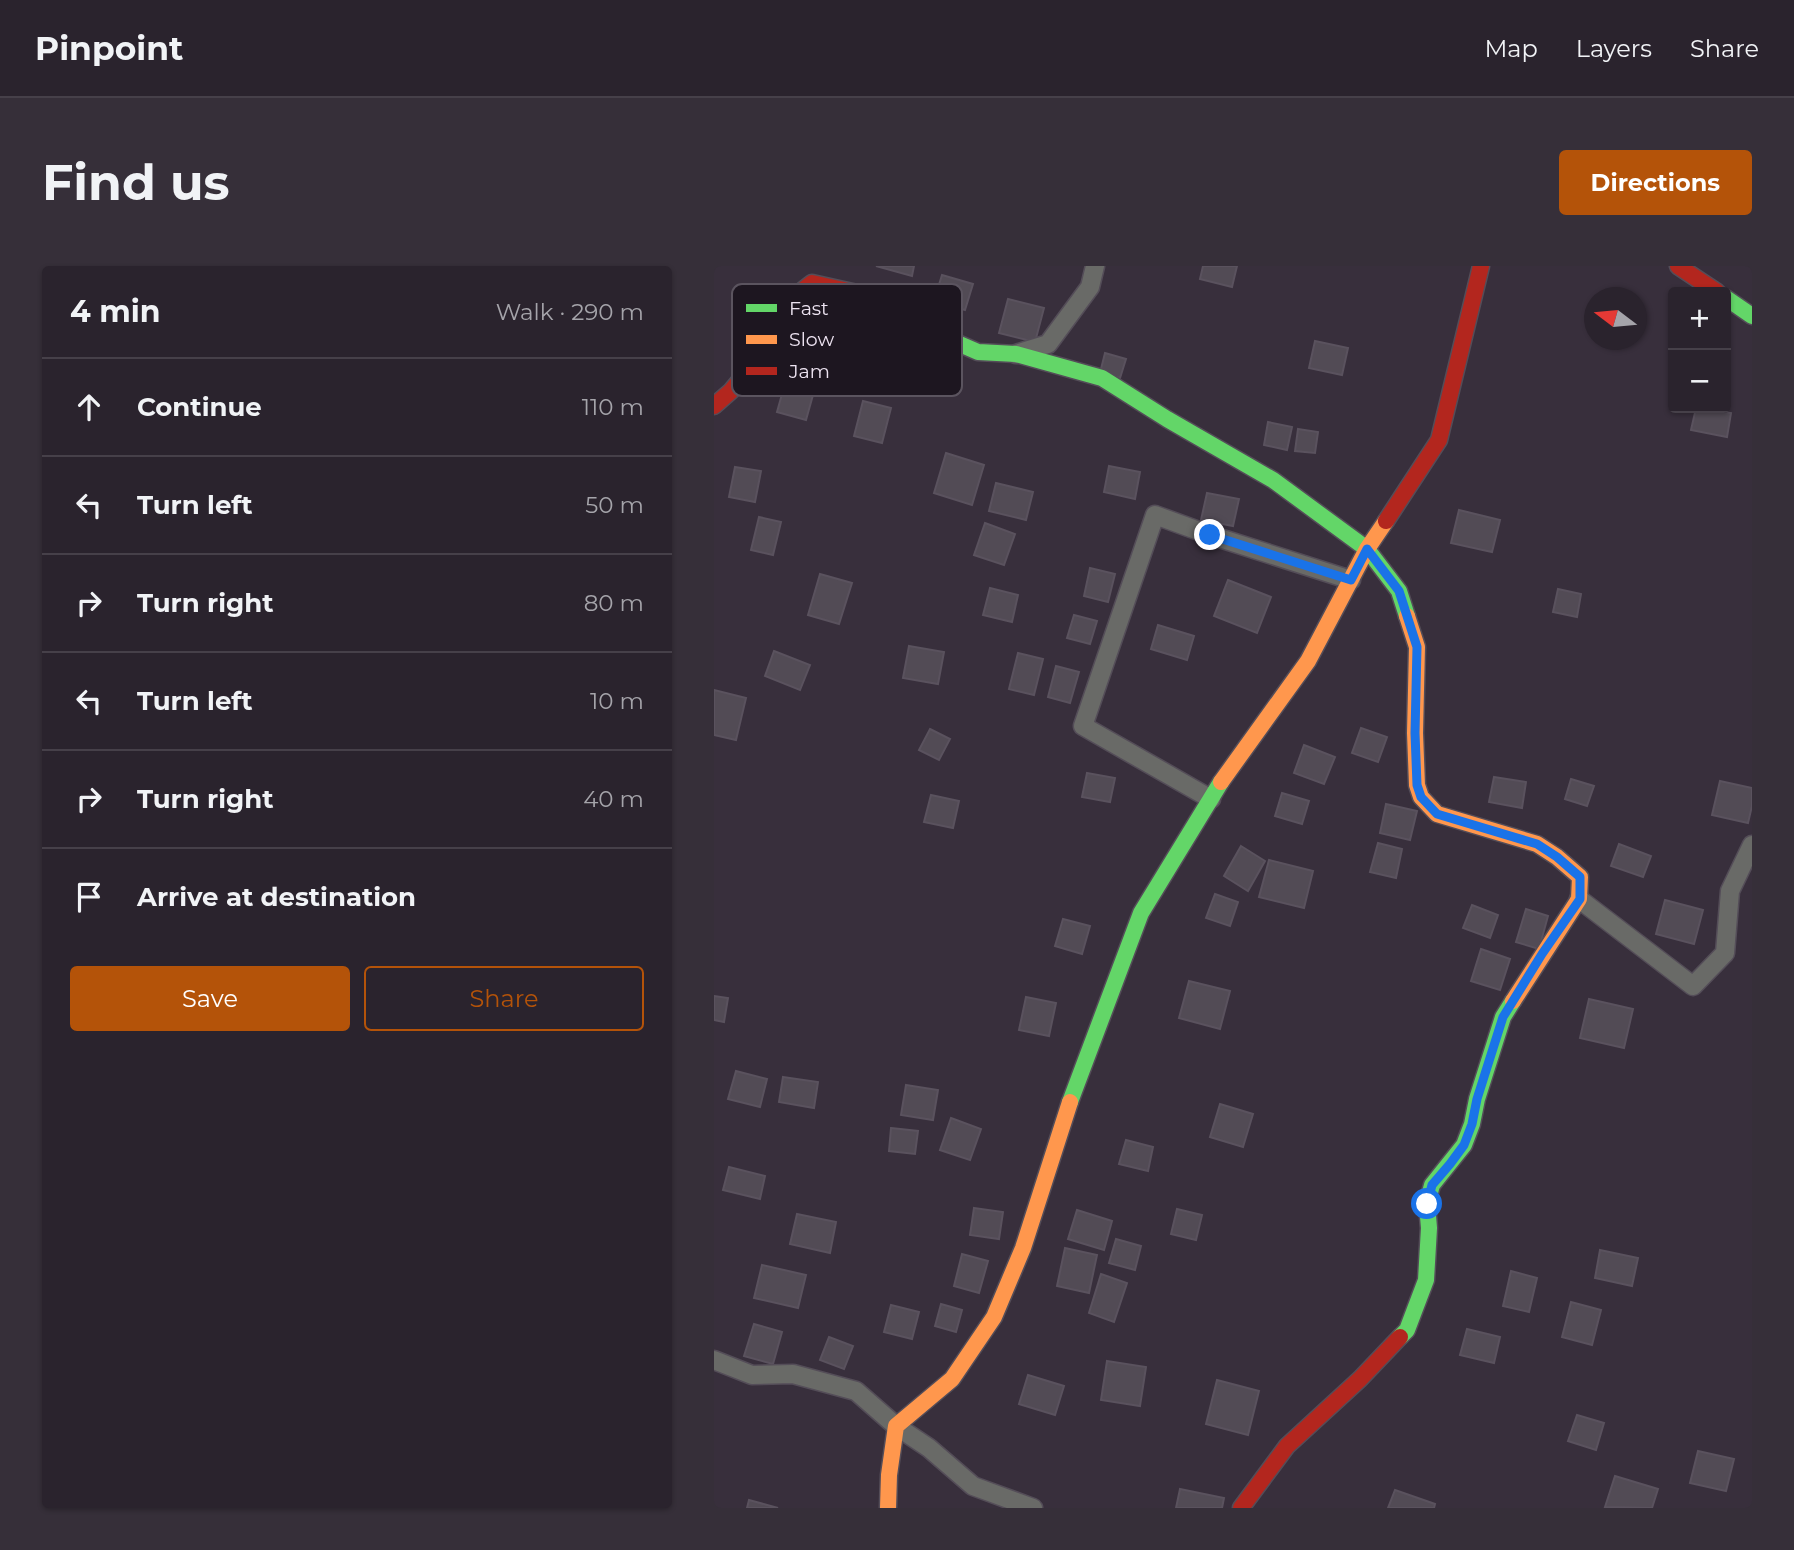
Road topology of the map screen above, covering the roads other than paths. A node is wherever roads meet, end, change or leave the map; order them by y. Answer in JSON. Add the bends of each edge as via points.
{"nodes":[{"id":1,"x":1095,"y":266,"type":"edge"},
{"id":2,"x":1481,"y":266,"type":"edge"},
{"id":3,"x":1678,"y":266,"type":"edge"},
{"id":4,"x":1710,"y":287,"type":"edge"},
{"id":5,"x":1731,"y":301,"type":"edge"},
{"id":6,"x":1752,"y":316,"type":"edge"},
{"id":7,"x":962,"y":345,"type":"edge"},
{"id":8,"x":1016,"y":354,"type":"junction"},
{"id":9,"x":732,"y":390,"type":"edge"},
{"id":10,"x":714,"y":406,"type":"edge"},
{"id":11,"x":1367,"y":549,"type":"junction"},
{"id":12,"x":1351,"y":580,"type":"junction"},
{"id":13,"x":1211,"y":799,"type":"junction"},
{"id":14,"x":1752,"y":845,"type":"edge"},
{"id":15,"x":1580,"y":899,"type":"junction"},
{"id":16,"x":714,"y":1360,"type":"edge"},
{"id":17,"x":896,"y":1426,"type":"junction"},
{"id":18,"x":888,"y":1508,"type":"edge"},
{"id":19,"x":1033,"y":1508,"type":"edge"},
{"id":20,"x":1241,"y":1508,"type":"edge"}],
"edges":[{"from":1,"to":8,"type":"street","via":[[1090,287],[1048,344]]},
{"from":2,"to":11,"type":"street","via":[[1439,440]]},
{"from":3,"to":4,"type":"street"},
{"from":5,"to":6,"type":"street"},
{"from":7,"to":8,"type":"street","via":[[978,352]]},
{"from":8,"to":11,"type":"street","via":[[1102,378],[1273,480]]},
{"from":9,"to":10,"type":"street"},
{"from":11,"to":12,"type":"street"},
{"from":11,"to":15,"type":"street","via":[[1399,591],[1417,647],[1415,733],[1421,797],[1437,814],[1537,844],[1580,877]]},
{"from":12,"to":13,"type":"street","via":[[1308,661]]},
{"from":12,"to":13,"type":"street","via":[[1155,515],[1083,726]]},
{"from":13,"to":17,"type":"street","via":[[1140,913],[1076,1082],[1023,1248],[994,1317],[952,1379]]},
{"from":14,"to":15,"type":"street","via":[[1730,891],[1725,953],[1693,986]]},
{"from":15,"to":20,"type":"street","via":[[1503,1017],[1464,1145],[1432,1185],[1427,1204],[1426,1280],[1407,1330],[1287,1446]]},
{"from":16,"to":17,"type":"street","via":[[752,1375],[793,1374],[856,1391]]},
{"from":17,"to":18,"type":"street"},
{"from":17,"to":19,"type":"street","via":[[972,1486]]}]}
